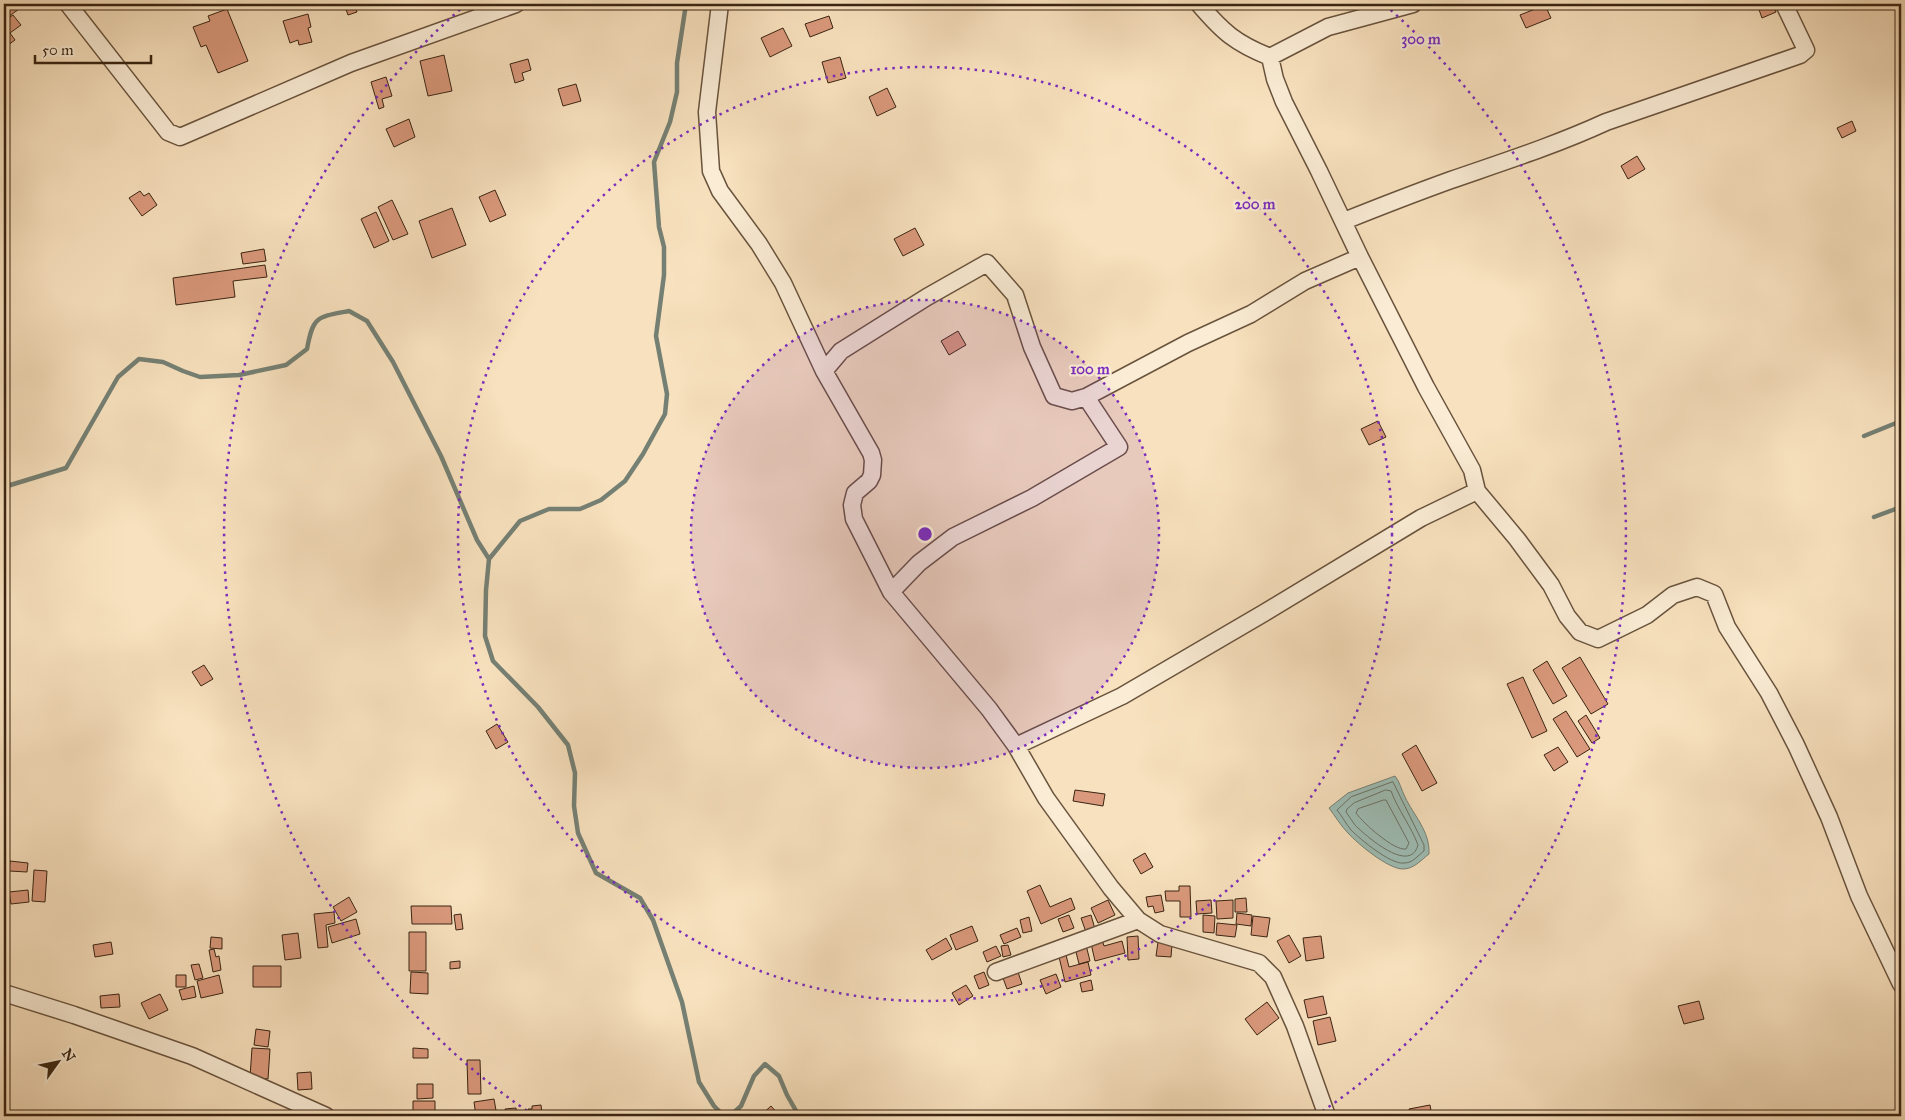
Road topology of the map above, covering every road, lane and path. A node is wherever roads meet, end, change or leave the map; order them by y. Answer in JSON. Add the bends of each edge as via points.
{"nodes":[{"id":1,"x":68,"y":4,"type":"edge"},
{"id":2,"x":516,"y":4,"type":"edge"},
{"id":3,"x":720,"y":4,"type":"edge"},
{"id":4,"x":1199,"y":4,"type":"edge"},
{"id":5,"x":1414,"y":4,"type":"edge"},
{"id":6,"x":1784,"y":4,"type":"edge"},
{"id":7,"x":1270,"y":57,"type":"junction"},
{"id":8,"x":1344,"y":221,"type":"junction"},
{"id":9,"x":1360,"y":257,"type":"junction"},
{"id":10,"x":824,"y":371,"type":"junction"},
{"id":11,"x":1086,"y":397,"type":"junction"},
{"id":12,"x":1477,"y":491,"type":"junction"},
{"id":13,"x":891,"y":592,"type":"junction"},
{"id":14,"x":1016,"y":746,"type":"junction"},
{"id":15,"x":1138,"y":920,"type":"junction"},
{"id":16,"x":996,"y":972,"type":"dead end"},
{"id":17,"x":1901,"y":984,"type":"edge"},
{"id":18,"x":4,"y":993,"type":"edge"},
{"id":19,"x":326,"y":1116,"type":"edge"},
{"id":20,"x":1327,"y":1116,"type":"edge"}],
"edges":[{"from":1,"to":2,"type":"street","via":[[168,132],[180,137],[351,63]]},
{"from":3,"to":10,"type":"street","via":[[707,112],[711,171],[720,191],[783,283]]},
{"from":4,"to":7,"type":"street","via":[[1220,29],[1246,48]]},
{"from":5,"to":7,"type":"street","via":[[1328,26]]},
{"from":6,"to":8,"type":"street","via":[[1806,50],[1800,55],[1606,122]]},
{"from":7,"to":8,"type":"street","via":[[1284,102]]},
{"from":8,"to":9,"type":"street"},
{"from":9,"to":11,"type":"street","via":[[1305,281],[1251,314]]},
{"from":9,"to":12,"type":"street","via":[[1472,470]]},
{"from":10,"to":11,"type":"street","via":[[841,351],[987,263],[1015,295],[1032,347],[1054,396],[1072,401]]},
{"from":10,"to":13,"type":"street","via":[[874,460],[872,475],[855,493],[852,505],[854,520]]},
{"from":11,"to":13,"type":"street","via":[[1120,447],[1032,498],[952,537]]},
{"from":12,"to":14,"type":"street","via":[[1421,518],[1122,696]]},
{"from":12,"to":17,"type":"street","via":[[1551,585],[1567,616],[1580,632],[1598,639],[1647,615],[1673,595],[1696,587],[1714,594],[1728,627],[1769,693],[1800,753],[1859,896]]},
{"from":13,"to":14,"type":"street"},
{"from":14,"to":15,"type":"street","via":[[1046,798]]},
{"from":15,"to":16,"type":"street"},
{"from":15,"to":20,"type":"street","via":[[1160,934],[1259,963],[1274,977]]},
{"from":18,"to":19,"type":"street","via":[[192,1056]]}]}
